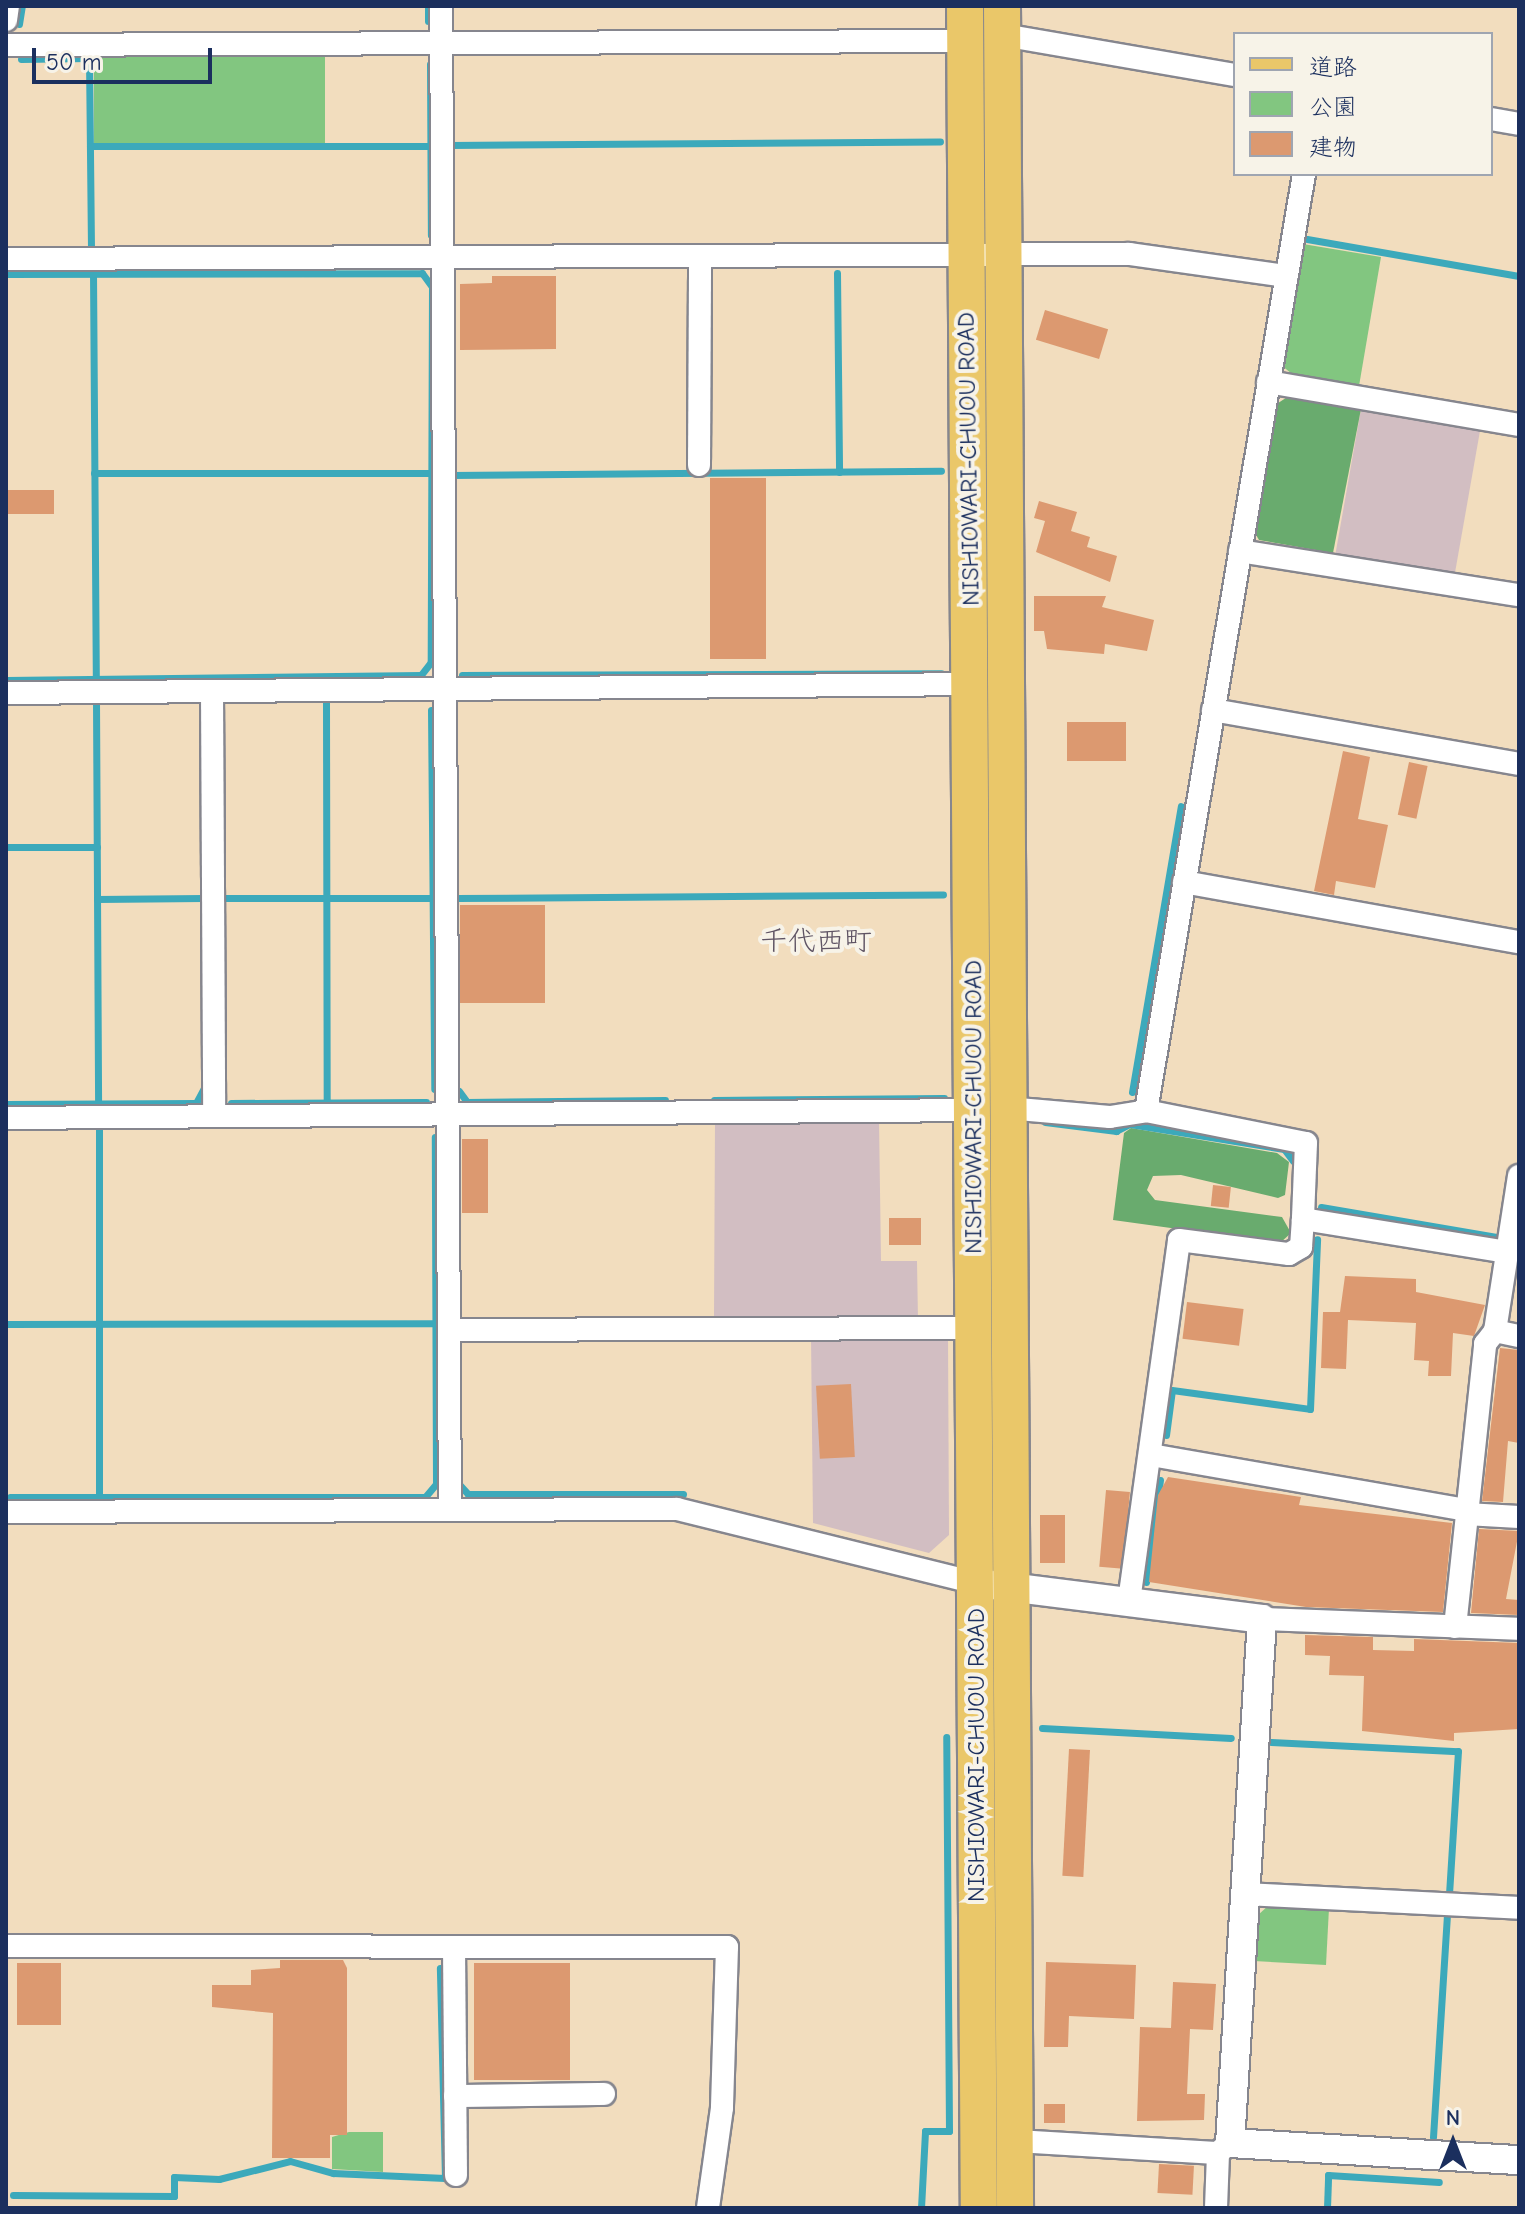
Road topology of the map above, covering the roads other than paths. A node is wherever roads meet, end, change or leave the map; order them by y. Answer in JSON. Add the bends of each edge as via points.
{"nodes":[{"id":1,"x":8,"y":6,"type":"edge"},
{"id":2,"x":441,"y":6,"type":"edge"},
{"id":3,"x":6,"y":20,"type":"edge"},
{"id":4,"x":1002,"y":20,"type":"edge"},
{"id":5,"x":966,"y":23,"type":"edge"},
{"id":6,"x":441,"y":43,"type":"junction"},
{"id":7,"x":6,"y":45,"type":"edge"},
{"id":8,"x":1233,"y":75,"type":"edge"},
{"id":9,"x":1493,"y":119,"type":"edge"},
{"id":10,"x":1519,"y":124,"type":"edge"},
{"id":11,"x":1304,"y":176,"type":"edge"},
{"id":12,"x":967,"y":255,"type":"junction"},
{"id":13,"x":1003,"y":256,"type":"junction"},
{"id":14,"x":443,"y":257,"type":"junction"},
{"id":15,"x":700,"y":257,"type":"junction"},
{"id":16,"x":6,"y":259,"type":"edge"},
{"id":17,"x":1286,"y":276,"type":"junction"},
{"id":18,"x":1268,"y":382,"type":"junction"},
{"id":19,"x":1519,"y":425,"type":"edge"},
{"id":20,"x":699,"y":465,"type":"dead end"},
{"id":21,"x":1240,"y":551,"type":"junction"},
{"id":22,"x":1519,"y":595,"type":"edge"},
{"id":23,"x":972,"y":684,"type":"junction"},
{"id":24,"x":443,"y":689,"type":"junction"},
{"id":25,"x":212,"y":691,"type":"junction"},
{"id":26,"x":6,"y":693,"type":"edge"},
{"id":27,"x":1213,"y":710,"type":"junction"},
{"id":28,"x":1519,"y":764,"type":"edge"},
{"id":29,"x":1184,"y":882,"type":"junction"},
{"id":30,"x":1519,"y":942,"type":"edge"},
{"id":31,"x":990,"y":1109,"type":"junction"},
{"id":32,"x":1146,"y":1111,"type":"junction"},
{"id":33,"x":447,"y":1114,"type":"junction"},
{"id":34,"x":214,"y":1116,"type":"junction"},
{"id":35,"x":6,"y":1118,"type":"edge"},
{"id":36,"x":1519,"y":1176,"type":"edge"},
{"id":37,"x":1303,"y":1219,"type":"junction"},
{"id":38,"x":1506,"y":1252,"type":"junction"},
{"id":39,"x":975,"y":1328,"type":"junction"},
{"id":40,"x":449,"y":1330,"type":"junction"},
{"id":41,"x":1495,"y":1331,"type":"junction"},
{"id":42,"x":1519,"y":1336,"type":"edge"},
{"id":43,"x":1151,"y":1455,"type":"junction"},
{"id":44,"x":450,"y":1510,"type":"junction"},
{"id":45,"x":6,"y":1512,"type":"edge"},
{"id":46,"x":1466,"y":1512,"type":"junction"},
{"id":47,"x":1519,"y":1517,"type":"edge"},
{"id":48,"x":993,"y":1585,"type":"junction"},
{"id":49,"x":1129,"y":1601,"type":"junction"},
{"id":50,"x":1262,"y":1619,"type":"junction"},
{"id":51,"x":1455,"y":1627,"type":"junction"},
{"id":52,"x":1519,"y":1629,"type":"edge"},
{"id":53,"x":1246,"y":1894,"type":"junction"},
{"id":54,"x":1519,"y":1908,"type":"edge"},
{"id":55,"x":6,"y":1946,"type":"edge"},
{"id":56,"x":454,"y":1947,"type":"junction"},
{"id":57,"x":604,"y":2094,"type":"dead end"},
{"id":58,"x":455,"y":2096,"type":"junction"},
{"id":59,"x":1015,"y":2141,"type":"junction"},
{"id":60,"x":1224,"y":2148,"type":"junction"},
{"id":61,"x":1519,"y":2160,"type":"edge"},
{"id":62,"x":456,"y":2175,"type":"dead end"},
{"id":63,"x":708,"y":2208,"type":"edge"},
{"id":64,"x":979,"y":2208,"type":"edge"},
{"id":65,"x":1015,"y":2208,"type":"edge"},
{"id":66,"x":1216,"y":2208,"type":"edge"}],
"edges":[{"from":1,"to":3,"type":"street"},
{"from":2,"to":6,"type":"street"},
{"from":4,"to":8,"type":"street"},
{"from":4,"to":13,"type":"main road","name":"NISHIOWARI-CHUOU ROAD"},
{"from":5,"to":6,"type":"street"},
{"from":5,"to":12,"type":"main road","name":"NISHIOWARI-CHUOU ROAD"},
{"from":6,"to":7,"type":"street"},
{"from":6,"to":14,"type":"street"},
{"from":9,"to":10,"type":"street"},
{"from":11,"to":17,"type":"street"},
{"from":12,"to":13,"type":"street"},
{"from":12,"to":15,"type":"street"},
{"from":12,"to":23,"type":"main road","name":"NISHIOWARI-CHUOU ROAD"},
{"from":13,"to":17,"type":"street","via":[[1129,254]]},
{"from":13,"to":31,"type":"main road","name":"NISHIOWARI-CHUOU ROAD"},
{"from":14,"to":15,"type":"street"},
{"from":14,"to":16,"type":"street"},
{"from":14,"to":24,"type":"street"},
{"from":15,"to":20,"type":"street"},
{"from":17,"to":18,"type":"street"},
{"from":18,"to":19,"type":"street"},
{"from":18,"to":21,"type":"street"},
{"from":21,"to":22,"type":"street"},
{"from":21,"to":27,"type":"street"},
{"from":23,"to":24,"type":"street"},
{"from":23,"to":31,"type":"main road","name":"NISHIOWARI-CHUOU ROAD"},
{"from":24,"to":25,"type":"street"},
{"from":24,"to":33,"type":"street"},
{"from":25,"to":26,"type":"street"},
{"from":25,"to":34,"type":"street"},
{"from":27,"to":28,"type":"street"},
{"from":27,"to":29,"type":"street"},
{"from":29,"to":30,"type":"street"},
{"from":29,"to":32,"type":"street"},
{"from":31,"to":32,"type":"street","via":[[1110,1117]]},
{"from":31,"to":33,"type":"street"},
{"from":31,"to":39,"type":"main road","name":"NISHIOWARI-CHUOU ROAD"},
{"from":31,"to":48,"type":"main road","name":"NISHIOWARI-CHUOU ROAD"},
{"from":32,"to":37,"type":"street","via":[[1306,1143]]},
{"from":33,"to":34,"type":"street"},
{"from":33,"to":40,"type":"street"},
{"from":34,"to":35,"type":"street"},
{"from":36,"to":38,"type":"street"},
{"from":37,"to":38,"type":"street"},
{"from":37,"to":43,"type":"street","via":[[1301,1247],[1289,1254],[1179,1240]]},
{"from":38,"to":41,"type":"street"},
{"from":39,"to":40,"type":"street"},
{"from":39,"to":48,"type":"main road","name":"NISHIOWARI-CHUOU ROAD"},
{"from":40,"to":44,"type":"street"},
{"from":41,"to":42,"type":"street"},
{"from":41,"to":46,"type":"street","via":[[1485,1344]]},
{"from":43,"to":46,"type":"street"},
{"from":43,"to":49,"type":"street"},
{"from":44,"to":45,"type":"street"},
{"from":44,"to":48,"type":"street","via":[[677,1509]]},
{"from":46,"to":47,"type":"street"},
{"from":46,"to":51,"type":"street"},
{"from":48,"to":49,"type":"street"},
{"from":48,"to":59,"type":"main road","name":"NISHIOWARI-CHUOU ROAD"},
{"from":48,"to":64,"type":"main road","name":"NISHIOWARI-CHUOU ROAD"},
{"from":49,"to":50,"type":"street"},
{"from":50,"to":51,"type":"street"},
{"from":50,"to":53,"type":"street"},
{"from":51,"to":52,"type":"street"},
{"from":53,"to":54,"type":"street"},
{"from":53,"to":60,"type":"street"},
{"from":55,"to":56,"type":"street"},
{"from":56,"to":58,"type":"street"},
{"from":56,"to":63,"type":"street","via":[[727,1947],[722,2108]]},
{"from":57,"to":58,"type":"street"},
{"from":58,"to":62,"type":"street"},
{"from":59,"to":60,"type":"street"},
{"from":59,"to":65,"type":"main road","name":"NISHIOWARI-CHUOU ROAD"},
{"from":60,"to":61,"type":"street"},
{"from":60,"to":66,"type":"street"}]}
